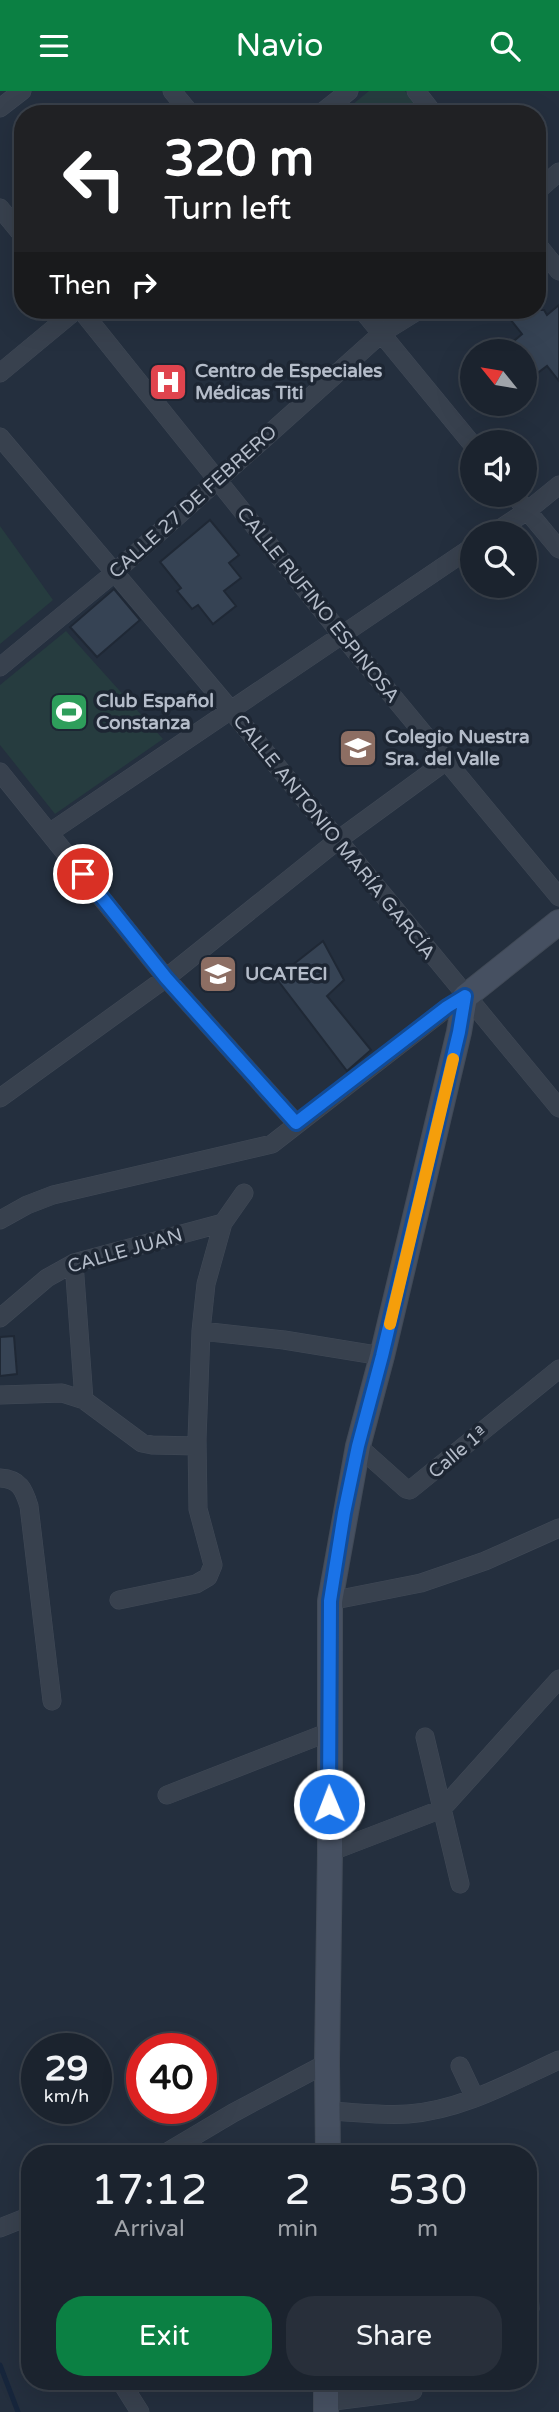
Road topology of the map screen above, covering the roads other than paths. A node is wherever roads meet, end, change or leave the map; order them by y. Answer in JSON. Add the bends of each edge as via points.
{"nodes":[{"id":1,"x":22,"y":91,"type":"edge"},
{"id":2,"x":172,"y":91,"type":"edge"},
{"id":3,"x":349,"y":91,"type":"edge"},
{"id":4,"x":416,"y":91,"type":"edge"},
{"id":5,"x":184,"y":105,"type":"edge"},
{"id":6,"x":331,"y":105,"type":"edge"},
{"id":7,"x":427,"y":105,"type":"edge"},
{"id":8,"x":0,"y":108,"type":"edge"},
{"id":9,"x":0,"y":208,"type":"edge"},
{"id":10,"x":14,"y":225,"type":"edge"},
{"id":11,"x":546,"y":255,"type":"edge"},
{"id":12,"x":559,"y":271,"type":"edge"},
{"id":13,"x":68,"y":319,"type":"edge"},
{"id":14,"x":86,"y":319,"type":"edge"},
{"id":15,"x":370,"y":319,"type":"edge"},
{"id":16,"x":405,"y":319,"type":"edge"},
{"id":17,"x":383,"y":333,"type":"junction"},
{"id":18,"x":0,"y":373,"type":"edge"},
{"id":19,"x":461,"y":430,"type":"edge"},
{"id":20,"x":0,"y":437,"type":"edge"},
{"id":21,"x":217,"y":480,"type":"junction"},
{"id":22,"x":559,"y":485,"type":"edge"},
{"id":23,"x":524,"y":507,"type":"edge"},
{"id":24,"x":527,"y":511,"type":"junction"},
{"id":25,"x":512,"y":521,"type":"edge"},
{"id":26,"x":559,"y":549,"type":"edge"},
{"id":27,"x":460,"y":555,"type":"edge"},
{"id":28,"x":114,"y":573,"type":"junction"},
{"id":29,"x":341,"y":634,"type":"junction"},
{"id":30,"x":0,"y":667,"type":"edge"},
{"id":31,"x":230,"y":709,"type":"junction"},
{"id":32,"x":446,"y":761,"type":"junction"},
{"id":33,"x":0,"y":772,"type":"edge"},
{"id":34,"x":50,"y":833,"type":"junction"},
{"id":35,"x":338,"y":840,"type":"junction"},
{"id":36,"x":559,"y":897,"type":"edge"},
{"id":37,"x":559,"y":922,"type":"edge"},
{"id":38,"x":166,"y":978,"type":"junction"},
{"id":39,"x":465,"y":996,"type":"junction"},
{"id":40,"x":0,"y":1098,"type":"edge"},
{"id":41,"x":559,"y":1108,"type":"edge"},
{"id":42,"x":296,"y":1123,"type":"junction"},
{"id":43,"x":244,"y":1193,"type":"dead end"},
{"id":44,"x":0,"y":1220,"type":"edge"},
{"id":45,"x":223,"y":1223,"type":"junction"},
{"id":46,"x":74,"y":1263,"type":"junction"},
{"id":47,"x":0,"y":1318,"type":"edge"},
{"id":48,"x":201,"y":1331,"type":"junction"},
{"id":49,"x":382,"y":1356,"type":"junction"},
{"id":50,"x":559,"y":1369,"type":"edge"},
{"id":51,"x":0,"y":1395,"type":"edge"},
{"id":52,"x":84,"y":1400,"type":"junction"},
{"id":53,"x":197,"y":1446,"type":"junction"},
{"id":54,"x":358,"y":1446,"type":"junction"},
{"id":55,"x":0,"y":1478,"type":"edge"},
{"id":56,"x":559,"y":1528,"type":"edge"},
{"id":57,"x":119,"y":1600,"type":"dead end"},
{"id":58,"x":330,"y":1601,"type":"junction"},
{"id":59,"x":559,"y":1679,"type":"edge"},
{"id":60,"x":52,"y":1701,"type":"dead end"},
{"id":61,"x":328,"y":1732,"type":"junction"},
{"id":62,"x":425,"y":1737,"type":"dead end"},
{"id":63,"x":167,"y":1795,"type":"dead end"},
{"id":64,"x":442,"y":1809,"type":"junction"},
{"id":65,"x":330,"y":1852,"type":"junction"},
{"id":66,"x":460,"y":1884,"type":"dead end"},
{"id":67,"x":559,"y":2060,"type":"edge"},
{"id":68,"x":327,"y":2063,"type":"junction"},
{"id":69,"x":460,"y":2066,"type":"dead end"},
{"id":70,"x":475,"y":2098,"type":"junction"},
{"id":71,"x":328,"y":2112,"type":"junction"},
{"id":72,"x":179,"y":2145,"type":"edge"},
{"id":73,"x":328,"y":2145,"type":"edge"},
{"id":74,"x":21,"y":2220,"type":"edge"},
{"id":75,"x":0,"y":2228,"type":"edge"},
{"id":76,"x":126,"y":2390,"type":"edge"},
{"id":77,"x":413,"y":2391,"type":"dead end"},
{"id":78,"x":326,"y":2399,"type":"edge"},
{"id":79,"x":140,"y":2412,"type":"edge"}],
"edges":[{"from":1,"to":8,"type":"street"},
{"from":2,"to":5,"type":"street"},
{"from":3,"to":6,"type":"street"},
{"from":4,"to":7,"type":"street"},
{"from":9,"to":10,"type":"street"},
{"from":11,"to":12,"type":"street"},
{"from":13,"to":18,"type":"street"},
{"from":14,"to":21,"type":"street","name":"CALLE RUFINO ESPINOSA"},
{"from":15,"to":17,"type":"street"},
{"from":16,"to":17,"type":"street","name":"CALLE 27 DE FEBRERO"},
{"from":17,"to":19,"type":"street"},
{"from":17,"to":21,"type":"street","name":"CALLE 27 DE FEBRERO"},
{"from":20,"to":28,"type":"street","name":"CALLE ANTONIO MARÍA GARCÍA"},
{"from":21,"to":28,"type":"street","name":"CALLE 27 DE FEBRERO"},
{"from":21,"to":29,"type":"street","name":"CALLE RUFINO ESPINOSA"},
{"from":22,"to":24,"type":"street"},
{"from":23,"to":24,"type":"street"},
{"from":24,"to":25,"type":"street"},
{"from":24,"to":26,"type":"street"},
{"from":27,"to":29,"type":"street"},
{"from":28,"to":30,"type":"street","name":"CALLE 27 DE FEBRERO"},
{"from":28,"to":31,"type":"street","name":"CALLE ANTONIO MARÍA GARCÍA"},
{"from":29,"to":31,"type":"street"},
{"from":29,"to":32,"type":"street","name":"CALLE RUFINO ESPINOSA"},
{"from":31,"to":34,"type":"street"},
{"from":31,"to":35,"type":"street","name":"CALLE ANTONIO MARÍA GARCÍA"},
{"from":32,"to":35,"type":"street"},
{"from":32,"to":36,"type":"street","name":"CALLE RUFINO ESPINOSA"},
{"from":33,"to":34,"type":"street"},
{"from":34,"to":38,"type":"street"},
{"from":35,"to":38,"type":"street"},
{"from":35,"to":39,"type":"street","name":"CALLE ANTONIO MARÍA GARCÍA"},
{"from":37,"to":39,"type":"street"},
{"from":38,"to":40,"type":"street"},
{"from":38,"to":42,"type":"street"},
{"from":39,"to":41,"type":"street","name":"CALLE ANTONIO MARÍA GARCÍA"},
{"from":39,"to":42,"type":"street"},
{"from":39,"to":49,"type":"street"},
{"from":42,"to":44,"type":"street","via":[[272,1144],[53,1195]]},
{"from":43,"to":45,"type":"street"},
{"from":45,"to":46,"type":"street","name":"CALLE JUAN"},
{"from":45,"to":48,"type":"street","via":[[206,1284]]},
{"from":46,"to":47,"type":"street","name":"CALLE JUAN","via":[[47,1278]]},
{"from":46,"to":52,"type":"street"},
{"from":48,"to":49,"type":"street"},
{"from":48,"to":53,"type":"street"},
{"from":49,"to":54,"type":"street"},
{"from":50,"to":54,"type":"street","name":"Calle 1ª","via":[[410,1490]]},
{"from":51,"to":52,"type":"street","via":[[62,1393]]},
{"from":52,"to":53,"type":"street","via":[[142,1443]]},
{"from":53,"to":57,"type":"street","via":[[198,1509],[213,1565],[208,1577],[196,1584]]},
{"from":54,"to":58,"type":"street"},
{"from":55,"to":60,"type":"street","via":[[23,1488],[29,1506]]},
{"from":56,"to":58,"type":"street","via":[[421,1583]]},
{"from":58,"to":61,"type":"street"},
{"from":59,"to":64,"type":"street"},
{"from":61,"to":63,"type":"street"},
{"from":61,"to":65,"type":"street"},
{"from":62,"to":64,"type":"street"},
{"from":64,"to":65,"type":"street"},
{"from":64,"to":66,"type":"street"},
{"from":65,"to":68,"type":"street"},
{"from":67,"to":70,"type":"street"},
{"from":68,"to":71,"type":"street"},
{"from":68,"to":72,"type":"street"},
{"from":69,"to":70,"type":"street"},
{"from":70,"to":71,"type":"street","via":[[406,2115]]},
{"from":71,"to":73,"type":"street"},
{"from":74,"to":75,"type":"street"},
{"from":76,"to":79,"type":"street"},
{"from":77,"to":78,"type":"street"}]}
